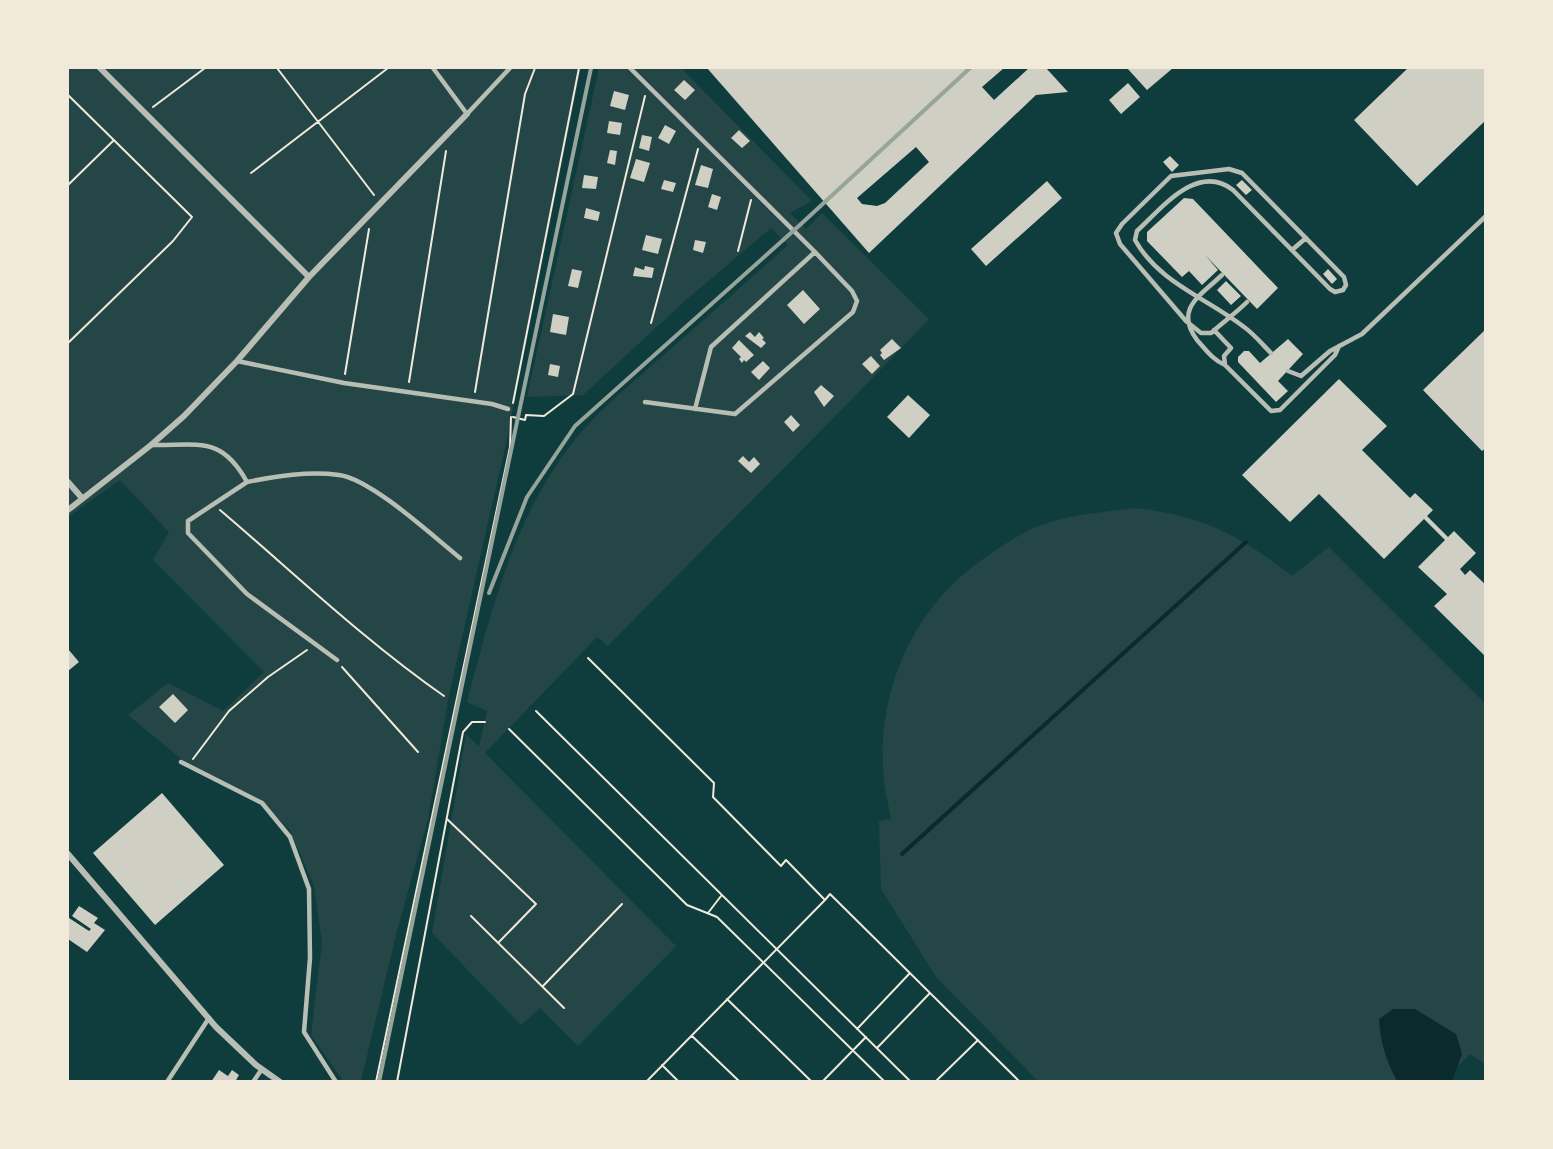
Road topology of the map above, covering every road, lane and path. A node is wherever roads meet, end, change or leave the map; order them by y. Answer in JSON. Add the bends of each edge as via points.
{"nodes":[{"id":1,"x":100,"y":68,"type":"edge"},
{"id":2,"x":205,"y":68,"type":"edge"},
{"id":3,"x":277,"y":68,"type":"edge"},
{"id":4,"x":388,"y":68,"type":"edge"},
{"id":5,"x":433,"y":68,"type":"edge"},
{"id":6,"x":510,"y":68,"type":"edge"},
{"id":7,"x":535,"y":68,"type":"edge"},
{"id":8,"x":579,"y":68,"type":"edge"},
{"id":9,"x":630,"y":68,"type":"edge"},
{"id":10,"x":647,"y":84,"type":"junction"},
{"id":11,"x":68,"y":95,"type":"edge"},
{"id":12,"x":146,"y":112,"type":"junction"},
{"id":13,"x":467,"y":114,"type":"junction"},
{"id":14,"x":317,"y":120,"type":"junction"},
{"id":15,"x":448,"y":133,"type":"junction"},
{"id":16,"x":701,"y":138,"type":"junction"},
{"id":17,"x":114,"y":140,"type":"junction"},
{"id":18,"x":251,"y":173,"type":"dead end"},
{"id":19,"x":68,"y":185,"type":"edge"},
{"id":20,"x":753,"y":192,"type":"junction"},
{"id":21,"x":381,"y":204,"type":"junction"},
{"id":22,"x":372,"y":214,"type":"junction"},
{"id":23,"x":1485,"y":216,"type":"edge"},
{"id":24,"x":1306,"y":237,"type":"junction"},
{"id":25,"x":1292,"y":250,"type":"junction"},
{"id":26,"x":738,"y":251,"type":"dead end"},
{"id":27,"x":815,"y":252,"type":"junction"},
{"id":28,"x":1222,"y":275,"type":"dead end"},
{"id":29,"x":309,"y":277,"type":"junction"},
{"id":30,"x":1198,"y":298,"type":"junction"},
{"id":31,"x":1247,"y":302,"type":"dead end"},
{"id":32,"x":1230,"y":317,"type":"junction"},
{"id":33,"x":1186,"y":321,"type":"junction"},
{"id":34,"x":651,"y":323,"type":"dead end"},
{"id":35,"x":1214,"y":330,"type":"junction"},
{"id":36,"x":68,"y":343,"type":"edge"},
{"id":37,"x":1339,"y":346,"type":"junction"},
{"id":38,"x":1271,"y":353,"type":"dead end"},
{"id":39,"x":237,"y":361,"type":"junction"},
{"id":40,"x":1225,"y":365,"type":"junction"},
{"id":41,"x":1288,"y":371,"type":"dead end"},
{"id":42,"x":344,"y":383,"type":"junction"},
{"id":43,"x":407,"y":393,"type":"junction"},
{"id":44,"x":473,"y":401,"type":"junction"},
{"id":45,"x":645,"y":402,"type":"dead end"},
{"id":46,"x":695,"y":408,"type":"junction"},
{"id":47,"x":510,"y":413,"type":"junction"},
{"id":48,"x":151,"y":446,"type":"junction"},
{"id":49,"x":68,"y":482,"type":"edge"},
{"id":50,"x":247,"y":482,"type":"junction"},
{"id":51,"x":82,"y":498,"type":"junction"},
{"id":52,"x":213,"y":505,"type":"junction"},
{"id":53,"x":68,"y":510,"type":"edge"},
{"id":54,"x":460,"y":558,"type":"dead end"},
{"id":55,"x":314,"y":645,"type":"junction"},
{"id":56,"x":588,"y":658,"type":"dead end"},
{"id":57,"x":336,"y":660,"type":"joint"},
{"id":58,"x":444,"y":696,"type":"dead end"},
{"id":59,"x":536,"y":711,"type":"dead end"},
{"id":60,"x":485,"y":722,"type":"dead end"},
{"id":61,"x":509,"y":729,"type":"dead end"},
{"id":62,"x":418,"y":752,"type":"dead end"},
{"id":63,"x":181,"y":762,"type":"dead end"},
{"id":64,"x":188,"y":766,"type":"junction"},
{"id":65,"x":447,"y":819,"type":"junction"},
{"id":66,"x":68,"y":854,"type":"edge"},
{"id":67,"x":721,"y":897,"type":"junction"},
{"id":68,"x":825,"y":900,"type":"junction"},
{"id":69,"x":622,"y":904,"type":"dead end"},
{"id":70,"x":708,"y":913,"type":"junction"},
{"id":71,"x":471,"y":916,"type":"dead end"},
{"id":72,"x":498,"y":943,"type":"junction"},
{"id":73,"x":776,"y":949,"type":"junction"},
{"id":74,"x":763,"y":962,"type":"junction"},
{"id":75,"x":910,"y":973,"type":"junction"},
{"id":76,"x":542,"y":987,"type":"junction"},
{"id":77,"x":930,"y":993,"type":"junction"},
{"id":78,"x":727,"y":999,"type":"junction"},
{"id":79,"x":564,"y":1008,"type":"dead end"},
{"id":80,"x":209,"y":1018,"type":"junction"},
{"id":81,"x":857,"y":1029,"type":"junction"},
{"id":82,"x":692,"y":1036,"type":"junction"},
{"id":83,"x":866,"y":1037,"type":"junction"},
{"id":84,"x":978,"y":1040,"type":"junction"},
{"id":85,"x":877,"y":1048,"type":"junction"},
{"id":86,"x":853,"y":1050,"type":"junction"},
{"id":87,"x":662,"y":1065,"type":"junction"},
{"id":88,"x":262,"y":1069,"type":"junction"},
{"id":89,"x":166,"y":1082,"type":"edge"},
{"id":90,"x":253,"y":1082,"type":"edge"},
{"id":91,"x":280,"y":1082,"type":"edge"},
{"id":92,"x":336,"y":1082,"type":"edge"},
{"id":93,"x":376,"y":1082,"type":"edge"},
{"id":94,"x":397,"y":1082,"type":"edge"},
{"id":95,"x":646,"y":1082,"type":"edge"},
{"id":96,"x":679,"y":1082,"type":"edge"},
{"id":97,"x":740,"y":1082,"type":"edge"},
{"id":98,"x":812,"y":1082,"type":"edge"},
{"id":99,"x":822,"y":1082,"type":"edge"},
{"id":100,"x":885,"y":1082,"type":"edge"},
{"id":101,"x":911,"y":1082,"type":"edge"},
{"id":102,"x":935,"y":1082,"type":"edge"},
{"id":103,"x":1020,"y":1082,"type":"edge"}],
"edges":[{"from":1,"to":12,"type":"street"},
{"from":2,"to":12,"type":"path"},
{"from":3,"to":14,"type":"path"},
{"from":4,"to":14,"type":"path"},
{"from":5,"to":13,"type":"lane"},
{"from":6,"to":13,"type":"lane"},
{"from":7,"to":44,"type":"path","via":[[525,94]]},
{"from":8,"to":47,"type":"path"},
{"from":9,"to":10,"type":"lane"},
{"from":10,"to":16,"type":"lane"},
{"from":10,"to":47,"type":"path","via":[[573,394],[544,416],[526,415],[525,420]]},
{"from":11,"to":17,"type":"path"},
{"from":12,"to":29,"type":"street"},
{"from":13,"to":15,"type":"street"},
{"from":14,"to":18,"type":"path"},
{"from":14,"to":21,"type":"path"},
{"from":15,"to":21,"type":"street"},
{"from":15,"to":43,"type":"path"},
{"from":16,"to":20,"type":"lane"},
{"from":16,"to":34,"type":"path"},
{"from":17,"to":19,"type":"path"},
{"from":17,"to":36,"type":"path","via":[[192,217]]},
{"from":20,"to":26,"type":"path"},
{"from":20,"to":27,"type":"lane"},
{"from":21,"to":22,"type":"street"},
{"from":22,"to":29,"type":"street"},
{"from":22,"to":42,"type":"path"},
{"from":23,"to":37,"type":"lane","via":[[1362,334]]},
{"from":24,"to":25,"type":"lane"},
{"from":24,"to":25,"type":"lane","via":[[1344,277],[1344,290],[1330,289]]},
{"from":24,"to":33,"type":"lane","via":[[1238,171],[1172,176],[1116,233],[1120,244]]},
{"from":25,"to":30,"type":"lane","via":[[1226,185],[1208,183],[1184,188],[1137,231],[1135,240],[1173,282]]},
{"from":27,"to":46,"type":"lane","via":[[711,346]]},
{"from":27,"to":46,"type":"lane","via":[[852,291],[857,301],[853,312],[735,414]]},
{"from":28,"to":30,"type":"lane"},
{"from":29,"to":39,"type":"street"},
{"from":30,"to":32,"type":"lane"},
{"from":30,"to":33,"type":"lane","via":[[1189,308]]},
{"from":31,"to":32,"type":"lane"},
{"from":32,"to":35,"type":"lane"},
{"from":32,"to":38,"type":"lane"},
{"from":33,"to":35,"type":"lane","via":[[1201,333]]},
{"from":33,"to":40,"type":"lane","via":[[1204,348]]},
{"from":35,"to":40,"type":"lane","via":[[1232,348],[1224,356]]},
{"from":37,"to":40,"type":"lane","via":[[1335,355],[1275,412]]},
{"from":37,"to":41,"type":"lane","via":[[1301,376]]},
{"from":39,"to":42,"type":"lane"},
{"from":39,"to":48,"type":"street"},
{"from":42,"to":43,"type":"lane"},
{"from":43,"to":44,"type":"lane"},
{"from":44,"to":47,"type":"lane"},
{"from":45,"to":46,"type":"lane"},
{"from":47,"to":93,"type":"path","via":[[510,447]]},
{"from":48,"to":50,"type":"lane","via":[[215,446],[236,462]]},
{"from":48,"to":51,"type":"street"},
{"from":49,"to":51,"type":"street"},
{"from":50,"to":52,"type":"lane"},
{"from":50,"to":54,"type":"lane","via":[[286,475],[341,475],[383,496]]},
{"from":51,"to":53,"type":"street"},
{"from":52,"to":55,"type":"lane","via":[[188,521],[188,533],[247,594]]},
{"from":52,"to":58,"type":"path","via":[[391,659]]},
{"from":55,"to":57,"type":"lane"},
{"from":55,"to":64,"type":"path","via":[[229,711]]},
{"from":56,"to":68,"type":"path","via":[[714,783],[713,797],[781,866],[786,860]]},
{"from":57,"to":62,"type":"path"},
{"from":59,"to":67,"type":"path"},
{"from":60,"to":65,"type":"path","via":[[472,722],[463,732]]},
{"from":61,"to":70,"type":"path","via":[[687,905]]},
{"from":63,"to":64,"type":"lane"},
{"from":64,"to":92,"type":"lane","via":[[262,803],[290,837],[309,889],[310,958],[304,1032]]},
{"from":65,"to":72,"type":"path","via":[[536,904]]},
{"from":65,"to":94,"type":"path"},
{"from":66,"to":80,"type":"street"},
{"from":67,"to":70,"type":"path"},
{"from":67,"to":73,"type":"path"},
{"from":68,"to":73,"type":"path"},
{"from":68,"to":75,"type":"path","via":[[830,894]]},
{"from":69,"to":76,"type":"path"},
{"from":70,"to":74,"type":"path","via":[[717,917]]},
{"from":71,"to":72,"type":"path"},
{"from":72,"to":76,"type":"path"},
{"from":73,"to":74,"type":"path"},
{"from":73,"to":81,"type":"path"},
{"from":74,"to":78,"type":"path"},
{"from":74,"to":86,"type":"path"},
{"from":75,"to":77,"type":"path"},
{"from":75,"to":81,"type":"path"},
{"from":76,"to":79,"type":"path"},
{"from":77,"to":84,"type":"path"},
{"from":77,"to":85,"type":"path"},
{"from":78,"to":82,"type":"path"},
{"from":78,"to":98,"type":"path"},
{"from":80,"to":88,"type":"street"},
{"from":80,"to":89,"type":"lane"},
{"from":81,"to":83,"type":"path"},
{"from":82,"to":87,"type":"path"},
{"from":82,"to":97,"type":"path"},
{"from":83,"to":85,"type":"path"},
{"from":83,"to":86,"type":"path"},
{"from":84,"to":102,"type":"path"},
{"from":84,"to":103,"type":"path"},
{"from":85,"to":101,"type":"path"},
{"from":86,"to":99,"type":"path"},
{"from":86,"to":100,"type":"path"},
{"from":87,"to":95,"type":"path"},
{"from":87,"to":96,"type":"path"},
{"from":88,"to":90,"type":"lane"},
{"from":88,"to":91,"type":"street"}]}
